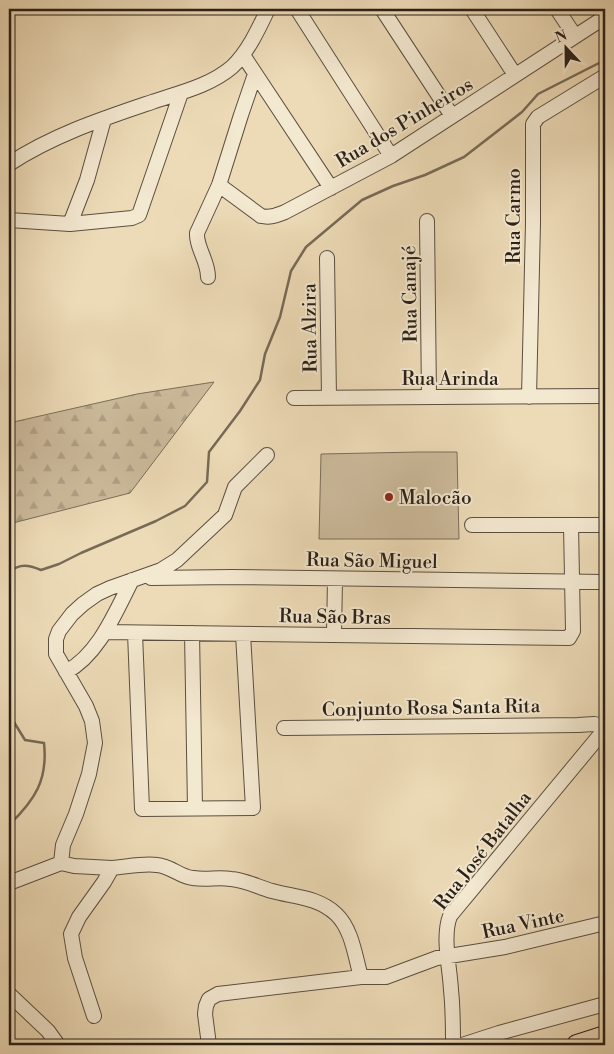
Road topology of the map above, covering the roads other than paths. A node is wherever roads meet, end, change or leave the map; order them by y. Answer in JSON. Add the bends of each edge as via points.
{"nodes":[{"id":1,"x":268,"y":9,"type":"edge"},
{"id":2,"x":297,"y":9,"type":"edge"},
{"id":3,"x":382,"y":9,"type":"edge"},
{"id":4,"x":472,"y":9,"type":"edge"},
{"id":5,"x":557,"y":9,"type":"edge"},
{"id":6,"x":605,"y":16,"type":"edge"},
{"id":7,"x":575,"y":36,"type":"junction"},
{"id":8,"x":243,"y":55,"type":"junction"},
{"id":9,"x":256,"y":74,"type":"junction"},
{"id":10,"x":515,"y":75,"type":"junction"},
{"id":11,"x":605,"y":76,"type":"edge"},
{"id":12,"x":181,"y":93,"type":"junction"},
{"id":13,"x":452,"y":116,"type":"junction"},
{"id":14,"x":104,"y":119,"type":"junction"},
{"id":15,"x":391,"y":156,"type":"junction"},
{"id":16,"x":9,"y":164,"type":"edge"},
{"id":17,"x":219,"y":185,"type":"junction"},
{"id":18,"x":331,"y":188,"type":"junction"},
{"id":19,"x":9,"y":220,"type":"edge"},
{"id":20,"x":427,"y":221,"type":"dead end"},
{"id":21,"x":70,"y":224,"type":"junction"},
{"id":22,"x":327,"y":258,"type":"dead end"},
{"id":23,"x":208,"y":277,"type":"dead end"},
{"id":24,"x":605,"y":396,"type":"edge"},
{"id":25,"x":429,"y":397,"type":"junction"},
{"id":26,"x":529,"y":397,"type":"junction"},
{"id":27,"x":294,"y":398,"type":"dead end"},
{"id":28,"x":329,"y":398,"type":"junction"},
{"id":29,"x":267,"y":455,"type":"dead end"},
{"id":30,"x":472,"y":525,"type":"dead end"},
{"id":31,"x":571,"y":525,"type":"junction"},
{"id":32,"x":605,"y":525,"type":"edge"},
{"id":33,"x":134,"y":579,"type":"junction"},
{"id":34,"x":335,"y":579,"type":"junction"},
{"id":35,"x":572,"y":582,"type":"junction"},
{"id":36,"x":605,"y":582,"type":"edge"},
{"id":37,"x":105,"y":632,"type":"junction"},
{"id":38,"x":135,"y":633,"type":"junction"},
{"id":39,"x":192,"y":634,"type":"junction"},
{"id":40,"x":243,"y":634,"type":"junction"},
{"id":41,"x":334,"y":635,"type":"junction"},
{"id":42,"x":66,"y":672,"type":"junction"},
{"id":43,"x":578,"y":725,"type":"junction"},
{"id":44,"x":605,"y":727,"type":"edge"},
{"id":45,"x":284,"y":728,"type":"dead end"},
{"id":46,"x":591,"y":746,"type":"junction"},
{"id":47,"x":196,"y":808,"type":"junction"},
{"id":48,"x":61,"y":863,"type":"junction"},
{"id":49,"x":112,"y":868,"type":"junction"},
{"id":50,"x":9,"y":884,"type":"edge"},
{"id":51,"x":605,"y":923,"type":"edge"},
{"id":52,"x":449,"y":956,"type":"junction"},
{"id":53,"x":361,"y":977,"type":"junction"},
{"id":54,"x":9,"y":994,"type":"edge"},
{"id":55,"x":605,"y":1004,"type":"edge"},
{"id":56,"x":94,"y":1016,"type":"dead end"},
{"id":57,"x":605,"y":1036,"type":"edge"},
{"id":58,"x":58,"y":1045,"type":"edge"},
{"id":59,"x":209,"y":1045,"type":"edge"},
{"id":60,"x":453,"y":1045,"type":"edge"},
{"id":61,"x":462,"y":1045,"type":"edge"},
{"id":62,"x":577,"y":1045,"type":"edge"}],
"edges":[{"from":1,"to":8,"type":"street"},
{"from":2,"to":15,"type":"street"},
{"from":3,"to":13,"type":"street"},
{"from":4,"to":10,"type":"street"},
{"from":5,"to":7,"type":"street"},
{"from":6,"to":7,"type":"street","name":"Rua dos Pinheiros"},
{"from":7,"to":10,"type":"street","name":"Rua dos Pinheiros"},
{"from":8,"to":9,"type":"street"},
{"from":8,"to":12,"type":"street","via":[[217,77]]},
{"from":9,"to":17,"type":"street","via":[[240,114]]},
{"from":9,"to":18,"type":"street"},
{"from":10,"to":13,"type":"street","name":"Rua dos Pinheiros"},
{"from":11,"to":26,"type":"street","name":"Rua Carmo","via":[[538,116],[533,124]]},
{"from":12,"to":14,"type":"street"},
{"from":12,"to":21,"type":"street","via":[[139,215]]},
{"from":13,"to":15,"type":"street","name":"Rua dos Pinheiros"},
{"from":14,"to":16,"type":"street","via":[[56,137]]},
{"from":14,"to":21,"type":"street","via":[[87,180]]},
{"from":15,"to":18,"type":"street","name":"Rua dos Pinheiros"},
{"from":17,"to":18,"type":"street","name":"Rua dos Pinheiros","via":[[254,212],[268,218]]},
{"from":17,"to":23,"type":"street","via":[[196,233],[207,263]]},
{"from":19,"to":21,"type":"street"},
{"from":20,"to":25,"type":"street","name":"Rua Canajé"},
{"from":22,"to":28,"type":"street","name":"Rua Alzira"},
{"from":24,"to":26,"type":"street","name":"Rua Arinda"},
{"from":25,"to":26,"type":"street","name":"Rua Arinda"},
{"from":25,"to":28,"type":"street","name":"Rua Arinda"},
{"from":27,"to":28,"type":"street","name":"Rua Arinda"},
{"from":29,"to":33,"type":"street","via":[[235,487],[227,510],[211,529],[169,566]]},
{"from":30,"to":31,"type":"street"},
{"from":31,"to":32,"type":"street"},
{"from":31,"to":35,"type":"street"},
{"from":33,"to":34,"type":"street","name":"Rua São Miguel"},
{"from":33,"to":37,"type":"street"},
{"from":33,"to":42,"type":"street","via":[[83,604],[59,631],[56,654]]},
{"from":34,"to":35,"type":"street","name":"Rua São Miguel"},
{"from":34,"to":41,"type":"street"},
{"from":35,"to":36,"type":"street","name":"Rua São Miguel"},
{"from":35,"to":41,"type":"street","name":"Rua São Bras","via":[[573,631],[569,638]]},
{"from":37,"to":38,"type":"street","name":"Rua São Bras"},
{"from":37,"to":42,"type":"street","via":[[84,660]]},
{"from":38,"to":39,"type":"street","name":"Rua São Bras"},
{"from":38,"to":47,"type":"street","via":[[142,809]]},
{"from":39,"to":40,"type":"street","name":"Rua São Bras"},
{"from":39,"to":47,"type":"street"},
{"from":40,"to":41,"type":"street","name":"Rua São Bras"},
{"from":40,"to":47,"type":"street","via":[[253,808]]},
{"from":42,"to":48,"type":"street","via":[[86,706],[95,743],[89,774],[63,845]]},
{"from":43,"to":44,"type":"street","name":"Conjunto Rosa Santa Rita"},
{"from":43,"to":45,"type":"street","name":"Conjunto Rosa Santa Rita"},
{"from":43,"to":46,"type":"street"},
{"from":44,"to":46,"type":"street","name":"Rua José Batalha"},
{"from":46,"to":52,"type":"street","name":"Rua José Batalha","via":[[450,916],[447,925]]},
{"from":48,"to":49,"type":"street"},
{"from":48,"to":50,"type":"street"},
{"from":49,"to":53,"type":"street","via":[[160,865],[185,876],[241,880],[323,904],[338,916],[348,932]]},
{"from":49,"to":56,"type":"street","via":[[71,934],[75,958]]},
{"from":51,"to":52,"type":"street","name":"Rua Vinte","via":[[505,947]]},
{"from":52,"to":53,"type":"street","name":"Rua Vinte","via":[[386,977]]},
{"from":52,"to":60,"type":"street","name":"Rua José Batalha"},
{"from":53,"to":59,"type":"street","name":"Rua Vinte","via":[[212,996],[206,1006]]},
{"from":54,"to":58,"type":"street"},
{"from":55,"to":61,"type":"street"},
{"from":57,"to":62,"type":"highway"}]}
